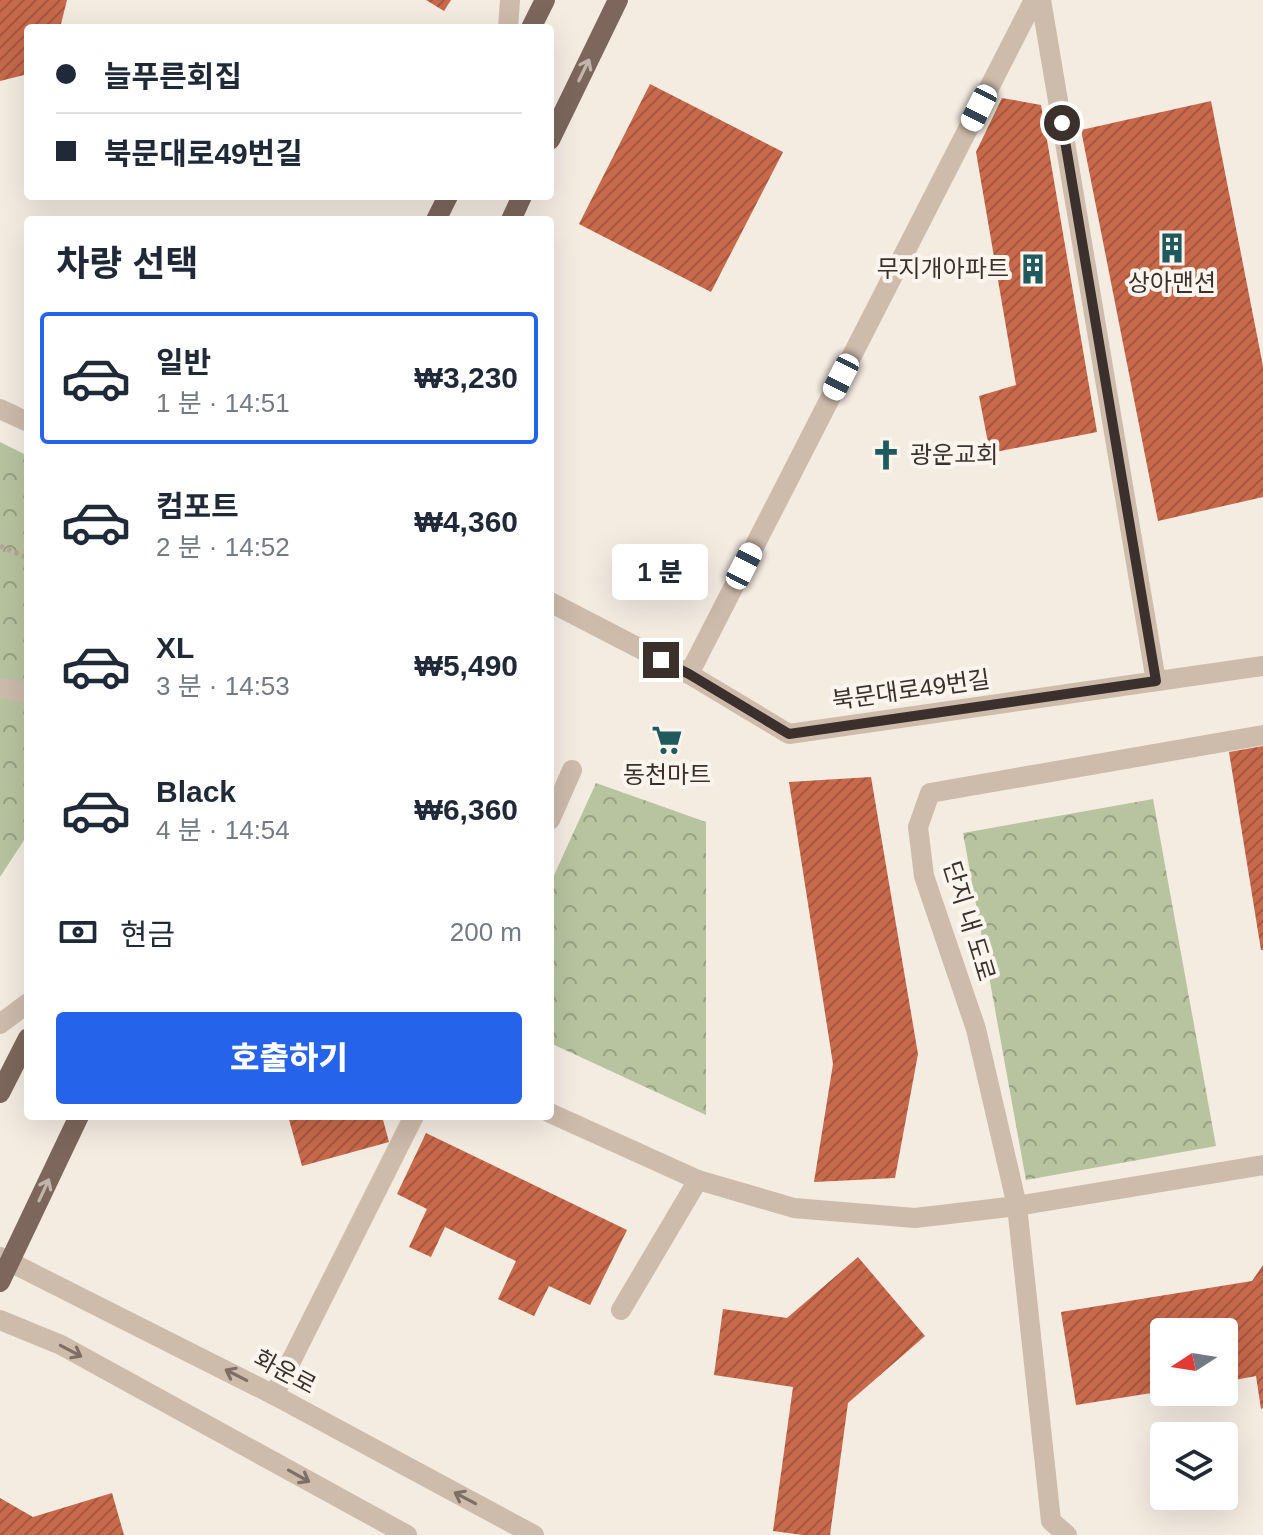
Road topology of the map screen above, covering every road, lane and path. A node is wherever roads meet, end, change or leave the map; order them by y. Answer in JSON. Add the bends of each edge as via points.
{"nodes":[{"id":1,"x":510,"y":0,"type":"edge"},
{"id":2,"x":545,"y":0,"type":"edge"},
{"id":3,"x":618,"y":0,"type":"edge"},
{"id":4,"x":1034,"y":0,"type":"edge"},
{"id":5,"x":1041,"y":0,"type":"edge"},
{"id":6,"x":508,"y":24,"type":"edge"},
{"id":7,"x":533,"y":24,"type":"edge"},
{"id":8,"x":554,"y":132,"type":"edge"},
{"id":9,"x":0,"y":409,"type":"edge"},
{"id":10,"x":24,"y":420,"type":"edge"},
{"id":11,"x":0,"y":546,"type":"edge"},
{"id":12,"x":24,"y":556,"type":"edge"},
{"id":13,"x":554,"y":604,"type":"edge"},
{"id":14,"x":1263,"y":666,"type":"edge"},
{"id":15,"x":689,"y":674,"type":"junction"},
{"id":16,"x":1156,"y":681,"type":"junction"},
{"id":17,"x":0,"y":689,"type":"edge"},
{"id":18,"x":24,"y":693,"type":"edge"},
{"id":19,"x":1263,"y":735,"type":"edge"},
{"id":20,"x":572,"y":770,"type":"dead end"},
{"id":21,"x":554,"y":811,"type":"edge"},
{"id":22,"x":24,"y":1006,"type":"edge"},
{"id":23,"x":0,"y":1024,"type":"edge"},
{"id":24,"x":24,"y":1046,"type":"edge"},
{"id":25,"x":0,"y":1093,"type":"edge"},
{"id":26,"x":554,"y":1115,"type":"edge"},
{"id":27,"x":77,"y":1120,"type":"edge"},
{"id":28,"x":412,"y":1120,"type":"edge"},
{"id":29,"x":1263,"y":1165,"type":"edge"},
{"id":30,"x":698,"y":1180,"type":"junction"},
{"id":31,"x":1017,"y":1206,"type":"junction"},
{"id":32,"x":5,"y":1258,"type":"edge"},
{"id":33,"x":0,"y":1282,"type":"edge"},
{"id":34,"x":621,"y":1310,"type":"dead end"},
{"id":35,"x":0,"y":1320,"type":"edge"},
{"id":36,"x":274,"y":1395,"type":"junction"},
{"id":37,"x":407,"y":1535,"type":"edge"},
{"id":38,"x":534,"y":1535,"type":"edge"},
{"id":39,"x":1067,"y":1535,"type":"edge"}],
"edges":[{"from":1,"to":6,"type":"street"},
{"from":2,"to":7,"type":"main road"},
{"from":8,"to":3,"type":"main road","one_way":true},
{"from":4,"to":15,"type":"street"},
{"from":5,"to":16,"type":"street"},
{"from":9,"to":10,"type":"street"},
{"from":11,"to":12,"type":"path"},
{"from":13,"to":15,"type":"street","name":"북문대로49번길"},
{"from":14,"to":16,"type":"street","name":"북문대로49번길"},
{"from":15,"to":16,"type":"street","name":"북문대로49번길","via":[[789,734]]},
{"from":17,"to":18,"type":"street"},
{"from":19,"to":31,"type":"street","name":"단지 내 도로","via":[[930,793],[918,827],[924,876],[976,1029]]},
{"from":20,"to":21,"type":"street"},
{"from":22,"to":23,"type":"street"},
{"from":24,"to":25,"type":"main road"},
{"from":26,"to":30,"type":"street"},
{"from":32,"to":27,"type":"main road","one_way":true},
{"from":28,"to":36,"type":"street"},
{"from":29,"to":31,"type":"street"},
{"from":30,"to":31,"type":"street","via":[[794,1208],[915,1218]]},
{"from":30,"to":34,"type":"street"},
{"from":31,"to":39,"type":"street","via":[[1051,1521]]},
{"from":32,"to":33,"type":"main road"},
{"from":36,"to":32,"type":"street","name":"화운로","one_way":true},
{"from":35,"to":37,"type":"street","one_way":true,"via":[[61,1345]]},
{"from":38,"to":36,"type":"street","name":"화운로","one_way":true}]}
